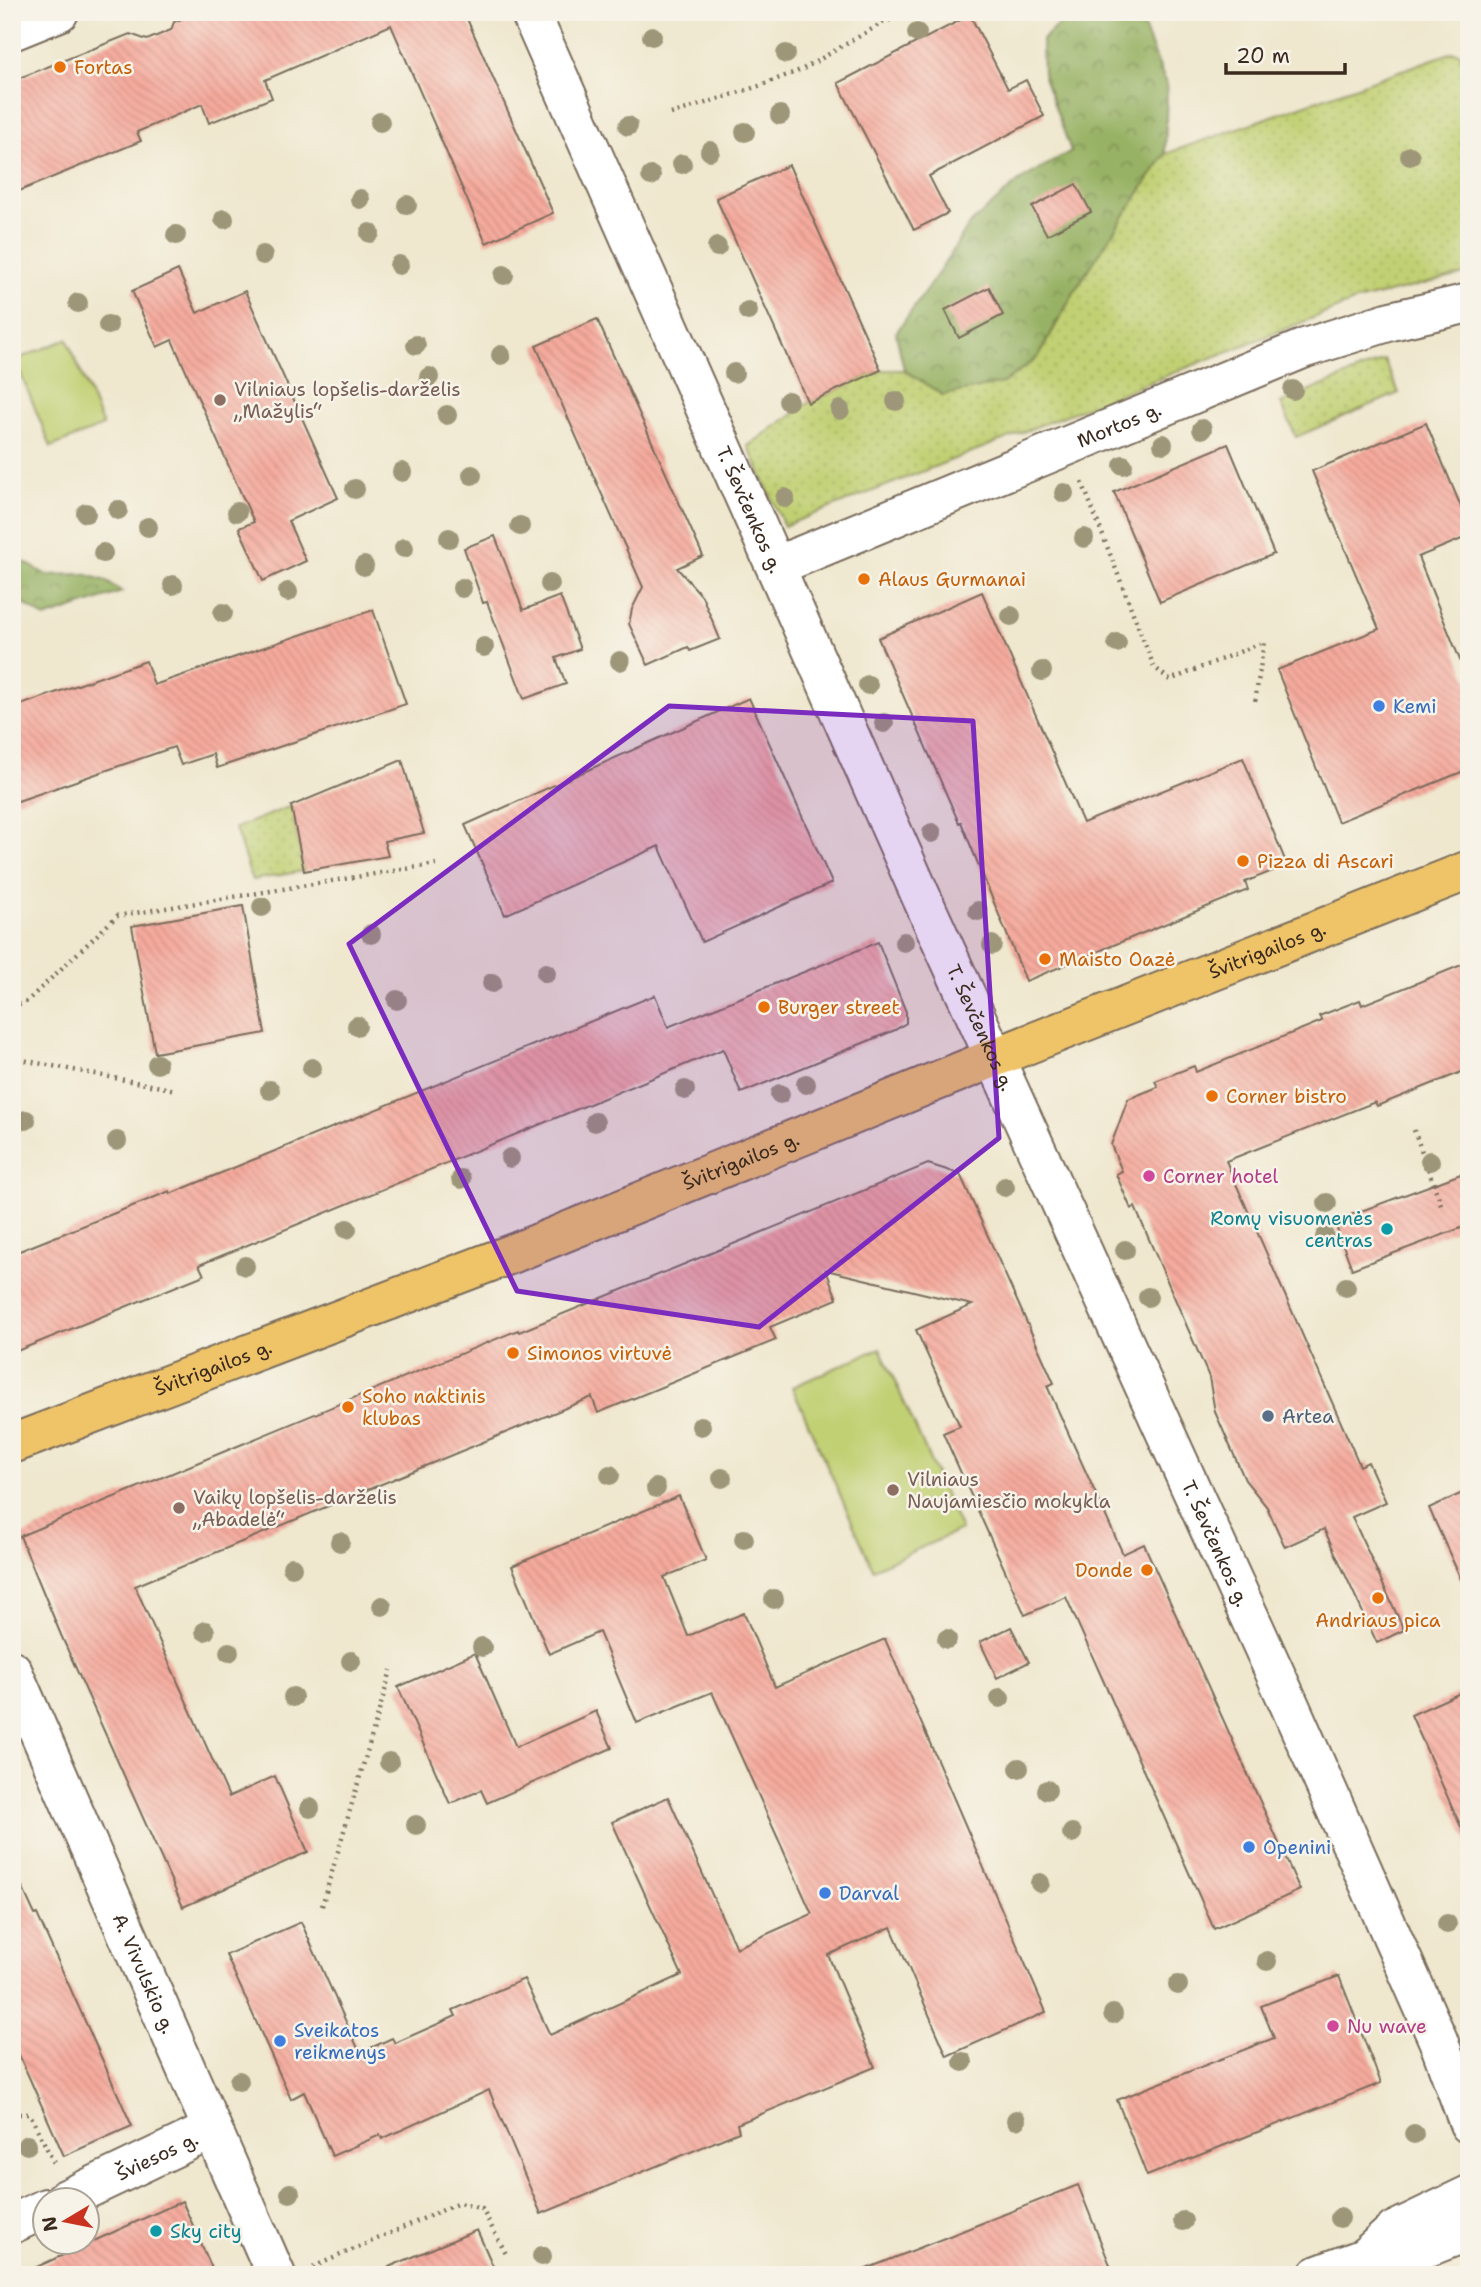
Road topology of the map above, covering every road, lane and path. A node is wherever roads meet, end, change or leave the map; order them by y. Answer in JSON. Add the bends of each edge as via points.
{"nodes":[{"id":1,"x":59,"y":12,"type":"edge"},
{"id":2,"x":530,"y":12,"type":"edge"},
{"id":3,"x":913,"y":12,"type":"edge"},
{"id":4,"x":12,"y":31,"type":"edge"},
{"id":5,"x":671,"y":114,"type":"dead end"},
{"id":6,"x":1469,"y":303,"type":"edge"},
{"id":7,"x":1068,"y":446,"type":"junction"},
{"id":8,"x":776,"y":566,"type":"junction"},
{"id":9,"x":1255,"y":702,"type":"dead end"},
{"id":10,"x":436,"y":864,"type":"dead end"},
{"id":11,"x":1469,"y":870,"type":"edge"},
{"id":12,"x":12,"y":1007,"type":"edge"},
{"id":13,"x":996,"y":1057,"type":"junction"},
{"id":14,"x":12,"y":1058,"type":"edge"},
{"id":15,"x":176,"y":1090,"type":"dead end"},
{"id":16,"x":1414,"y":1130,"type":"dead end"},
{"id":17,"x":1442,"y":1207,"type":"dead end"},
{"id":18,"x":12,"y":1444,"type":"edge"},
{"id":19,"x":12,"y":1670,"type":"edge"},
{"id":20,"x":391,"y":1670,"type":"dead end"},
{"id":21,"x":322,"y":1906,"type":"dead end"},
{"id":22,"x":1438,"y":2040,"type":"junction"},
{"id":23,"x":1469,"y":2086,"type":"edge"},
{"id":24,"x":12,"y":2115,"type":"edge"},
{"id":25,"x":1469,"y":2124,"type":"edge"},
{"id":26,"x":211,"y":2130,"type":"junction"},
{"id":27,"x":55,"y":2186,"type":"edge"},
{"id":28,"x":94,"y":2186,"type":"edge"},
{"id":29,"x":1469,"y":2195,"type":"edge"},
{"id":30,"x":32,"y":2215,"type":"edge"},
{"id":31,"x":12,"y":2224,"type":"edge"},
{"id":32,"x":1469,"y":2231,"type":"edge"},
{"id":33,"x":506,"y":2253,"type":"dead end"},
{"id":34,"x":1364,"y":2258,"type":"junction"},
{"id":35,"x":292,"y":2272,"type":"edge"},
{"id":36,"x":1318,"y":2275,"type":"edge"}],
"edges":[{"from":1,"to":4,"type":"street"},
{"from":2,"to":8,"type":"street","name":"T. Ševčenkos g."},
{"from":3,"to":5,"type":"path","via":[[884,22],[803,69]]},
{"from":6,"to":7,"type":"street","name":"Mortos g.","via":[[1305,348]]},
{"from":7,"to":8,"type":"street","name":"Mortos g."},
{"from":7,"to":9,"type":"path","via":[[1154,667],[1170,680],[1264,642]]},
{"from":8,"to":13,"type":"street","name":"T. Ševčenkos g."},
{"from":10,"to":12,"type":"path","via":[[117,916],[25,1003]]},
{"from":11,"to":13,"type":"main road","name":"Švitrigailos g."},
{"from":13,"to":18,"type":"main road","name":"Švitrigailos g.","via":[[514,1253]]},
{"from":13,"to":22,"type":"street","name":"T. Ševčenkos g."},
{"from":14,"to":15,"type":"path"},
{"from":16,"to":17,"type":"path"},
{"from":19,"to":26,"type":"street","name":"A. Vivulskio g."},
{"from":20,"to":21,"type":"path"},
{"from":22,"to":23,"type":"street","name":"T. Ševčenkos g."},
{"from":22,"to":25,"type":"street","name":"T. Ševčenkos g."},
{"from":24,"to":27,"type":"path","via":[[30,2114]]},
{"from":26,"to":28,"type":"street","name":"Šviesos g."},
{"from":26,"to":35,"type":"street","name":"A. Vivulskio g."},
{"from":29,"to":34,"type":"street","via":[[1394,2231]]},
{"from":30,"to":31,"type":"street","name":"Šviesos g."},
{"from":32,"to":34,"type":"street","via":[[1401,2255]]},
{"from":33,"to":35,"type":"path","via":[[482,2209],[459,2203]]},
{"from":34,"to":36,"type":"street"}]}
